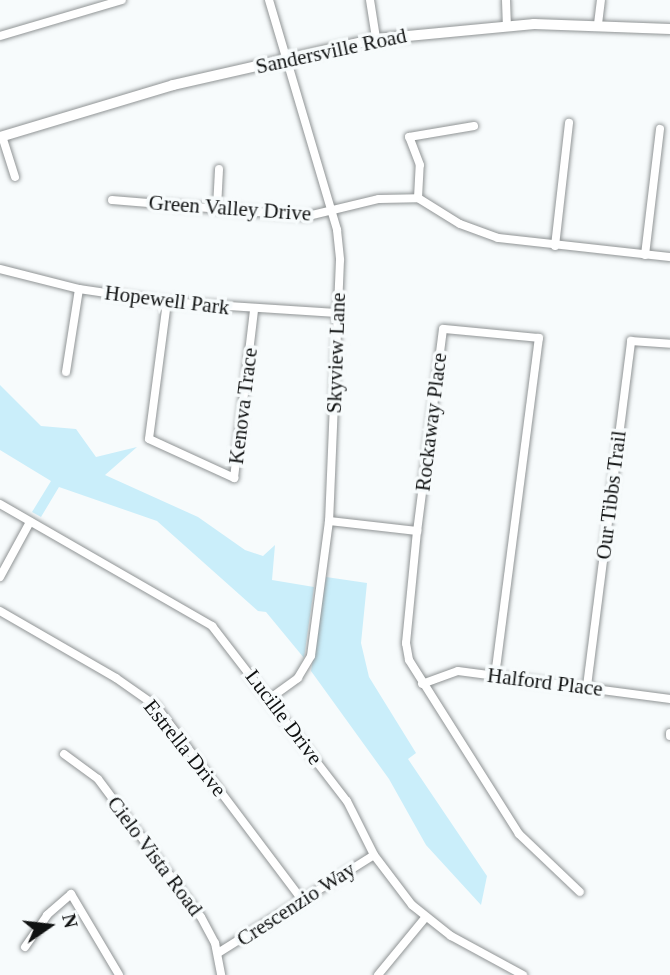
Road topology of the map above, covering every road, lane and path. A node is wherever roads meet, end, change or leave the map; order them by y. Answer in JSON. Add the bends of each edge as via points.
{"nodes":[{"id":1,"x":122,"y":0,"type":"edge"},
{"id":2,"x":269,"y":0,"type":"edge"},
{"id":3,"x":370,"y":0,"type":"edge"},
{"id":4,"x":506,"y":0,"type":"edge"},
{"id":5,"x":601,"y":0,"type":"edge"},
{"id":6,"x":598,"y":24,"type":"junction"},
{"id":7,"x":507,"y":25,"type":"junction"},
{"id":8,"x":670,"y":29,"type":"edge"},
{"id":9,"x":0,"y":36,"type":"edge"},
{"id":10,"x":376,"y":39,"type":"junction"},
{"id":11,"x":287,"y":58,"type":"junction"},
{"id":12,"x":569,"y":123,"type":"dead end"},
{"id":13,"x":474,"y":127,"type":"dead end"},
{"id":14,"x":660,"y":129,"type":"dead end"},
{"id":15,"x":1,"y":137,"type":"edge"},
{"id":16,"x":219,"y":169,"type":"dead end"},
{"id":17,"x":15,"y":177,"type":"dead end"},
{"id":18,"x":418,"y":198,"type":"junction"},
{"id":19,"x":112,"y":200,"type":"dead end"},
{"id":20,"x":217,"y":208,"type":"junction"},
{"id":21,"x":332,"y":214,"type":"junction"},
{"id":22,"x":555,"y":246,"type":"junction"},
{"id":23,"x":645,"y":254,"type":"junction"},
{"id":24,"x":670,"y":257,"type":"edge"},
{"id":25,"x":0,"y":269,"type":"edge"},
{"id":26,"x":79,"y":289,"type":"junction"},
{"id":27,"x":167,"y":302,"type":"junction"},
{"id":28,"x":254,"y":311,"type":"junction"},
{"id":29,"x":337,"y":313,"type":"junction"},
{"id":30,"x":670,"y":344,"type":"edge"},
{"id":31,"x":66,"y":372,"type":"dead end"},
{"id":32,"x":0,"y":504,"type":"edge"},
{"id":33,"x":329,"y":521,"type":"junction"},
{"id":34,"x":30,"y":522,"type":"junction"},
{"id":35,"x":417,"y":531,"type":"junction"},
{"id":36,"x":0,"y":576,"type":"edge"},
{"id":37,"x":0,"y":611,"type":"edge"},
{"id":38,"x":495,"y":676,"type":"junction"},
{"id":39,"x":422,"y":684,"type":"junction"},
{"id":40,"x":587,"y":687,"type":"junction"},
{"id":41,"x":270,"y":698,"type":"junction"},
{"id":42,"x":670,"y":699,"type":"edge"},
{"id":43,"x":64,"y":754,"type":"dead end"},
{"id":44,"x":374,"y":855,"type":"junction"},
{"id":45,"x":580,"y":892,"type":"dead end"},
{"id":46,"x":302,"y":900,"type":"junction"},
{"id":47,"x":425,"y":918,"type":"junction"},
{"id":48,"x":25,"y":947,"type":"dead end"},
{"id":49,"x":218,"y":953,"type":"junction"},
{"id":50,"x":119,"y":975,"type":"edge"},
{"id":51,"x":221,"y":975,"type":"edge"},
{"id":52,"x":378,"y":975,"type":"edge"},
{"id":53,"x":523,"y":975,"type":"edge"}],
"edges":[{"from":1,"to":9,"type":"street"},
{"from":2,"to":11,"type":"street","name":"Skyview Lane"},
{"from":3,"to":10,"type":"street"},
{"from":4,"to":7,"type":"street"},
{"from":5,"to":6,"type":"street"},
{"from":6,"to":7,"type":"street","name":"Sandersville Road"},
{"from":6,"to":8,"type":"street","name":"Sandersville Road"},
{"from":7,"to":10,"type":"street","name":"Sandersville Road"},
{"from":10,"to":11,"type":"street","name":"Sandersville Road"},
{"from":11,"to":15,"type":"street","name":"Sandersville Road","via":[[173,85]]},
{"from":11,"to":21,"type":"street","name":"Skyview Lane"},
{"from":12,"to":22,"type":"street"},
{"from":13,"to":18,"type":"street","via":[[409,137],[420,165]]},
{"from":14,"to":23,"type":"street"},
{"from":15,"to":17,"type":"street"},
{"from":16,"to":20,"type":"street"},
{"from":18,"to":21,"type":"street","name":"Green Valley Drive","via":[[379,199]]},
{"from":18,"to":22,"type":"street","name":"Green Valley Drive","via":[[489,236]]},
{"from":19,"to":20,"type":"street","name":"Green Valley Drive"},
{"from":20,"to":21,"type":"street","name":"Green Valley Drive"},
{"from":21,"to":29,"type":"street","name":"Skyview Lane","via":[[340,260]]},
{"from":22,"to":23,"type":"street","name":"Green Valley Drive"},
{"from":23,"to":24,"type":"street","name":"Green Valley Drive"},
{"from":25,"to":26,"type":"street","name":"Hopewell Park"},
{"from":26,"to":27,"type":"street","name":"Hopewell Park"},
{"from":26,"to":31,"type":"street"},
{"from":27,"to":28,"type":"street","name":"Hopewell Park"},
{"from":27,"to":28,"type":"street","name":"Kenova Trace","via":[[149,439],[234,478]]},
{"from":28,"to":29,"type":"street","name":"Hopewell Park"},
{"from":29,"to":33,"type":"street","name":"Skyview Lane"},
{"from":30,"to":40,"type":"street","name":"Our Tibbs Trail","via":[[631,341]]},
{"from":32,"to":34,"type":"street","name":"Lucille Drive"},
{"from":33,"to":35,"type":"street"},
{"from":33,"to":41,"type":"street","name":"Skyview Lane","via":[[311,656],[298,678]]},
{"from":34,"to":36,"type":"street"},
{"from":34,"to":41,"type":"street","name":"Lucille Drive","via":[[212,626]]},
{"from":35,"to":38,"type":"street","name":"Rockaway Place","via":[[443,329],[539,338]]},
{"from":35,"to":39,"type":"street","name":"Rockaway Place","via":[[406,643]]},
{"from":37,"to":46,"type":"street","name":"Estrella Drive","via":[[156,706]]},
{"from":38,"to":39,"type":"street","name":"Halford Place","via":[[458,671]]},
{"from":38,"to":40,"type":"street","name":"Halford Place"},
{"from":39,"to":45,"type":"street","name":"Rockaway Place","via":[[519,834]]},
{"from":40,"to":42,"type":"street","name":"Halford Place"},
{"from":41,"to":44,"type":"street","name":"Lucille Drive","via":[[347,801]]},
{"from":43,"to":49,"type":"street","name":"Cielo Vista Road","via":[[98,779],[201,917]]},
{"from":44,"to":46,"type":"street","name":"Crescenzio Way"},
{"from":44,"to":47,"type":"street","name":"Lucille Drive"},
{"from":46,"to":49,"type":"street","name":"Crescenzio Way"},
{"from":47,"to":52,"type":"street"},
{"from":47,"to":53,"type":"street","name":"Lucille Drive"},
{"from":48,"to":50,"type":"street","via":[[47,915],[71,894]]},
{"from":49,"to":51,"type":"street","name":"Cielo Vista Road"}]}
